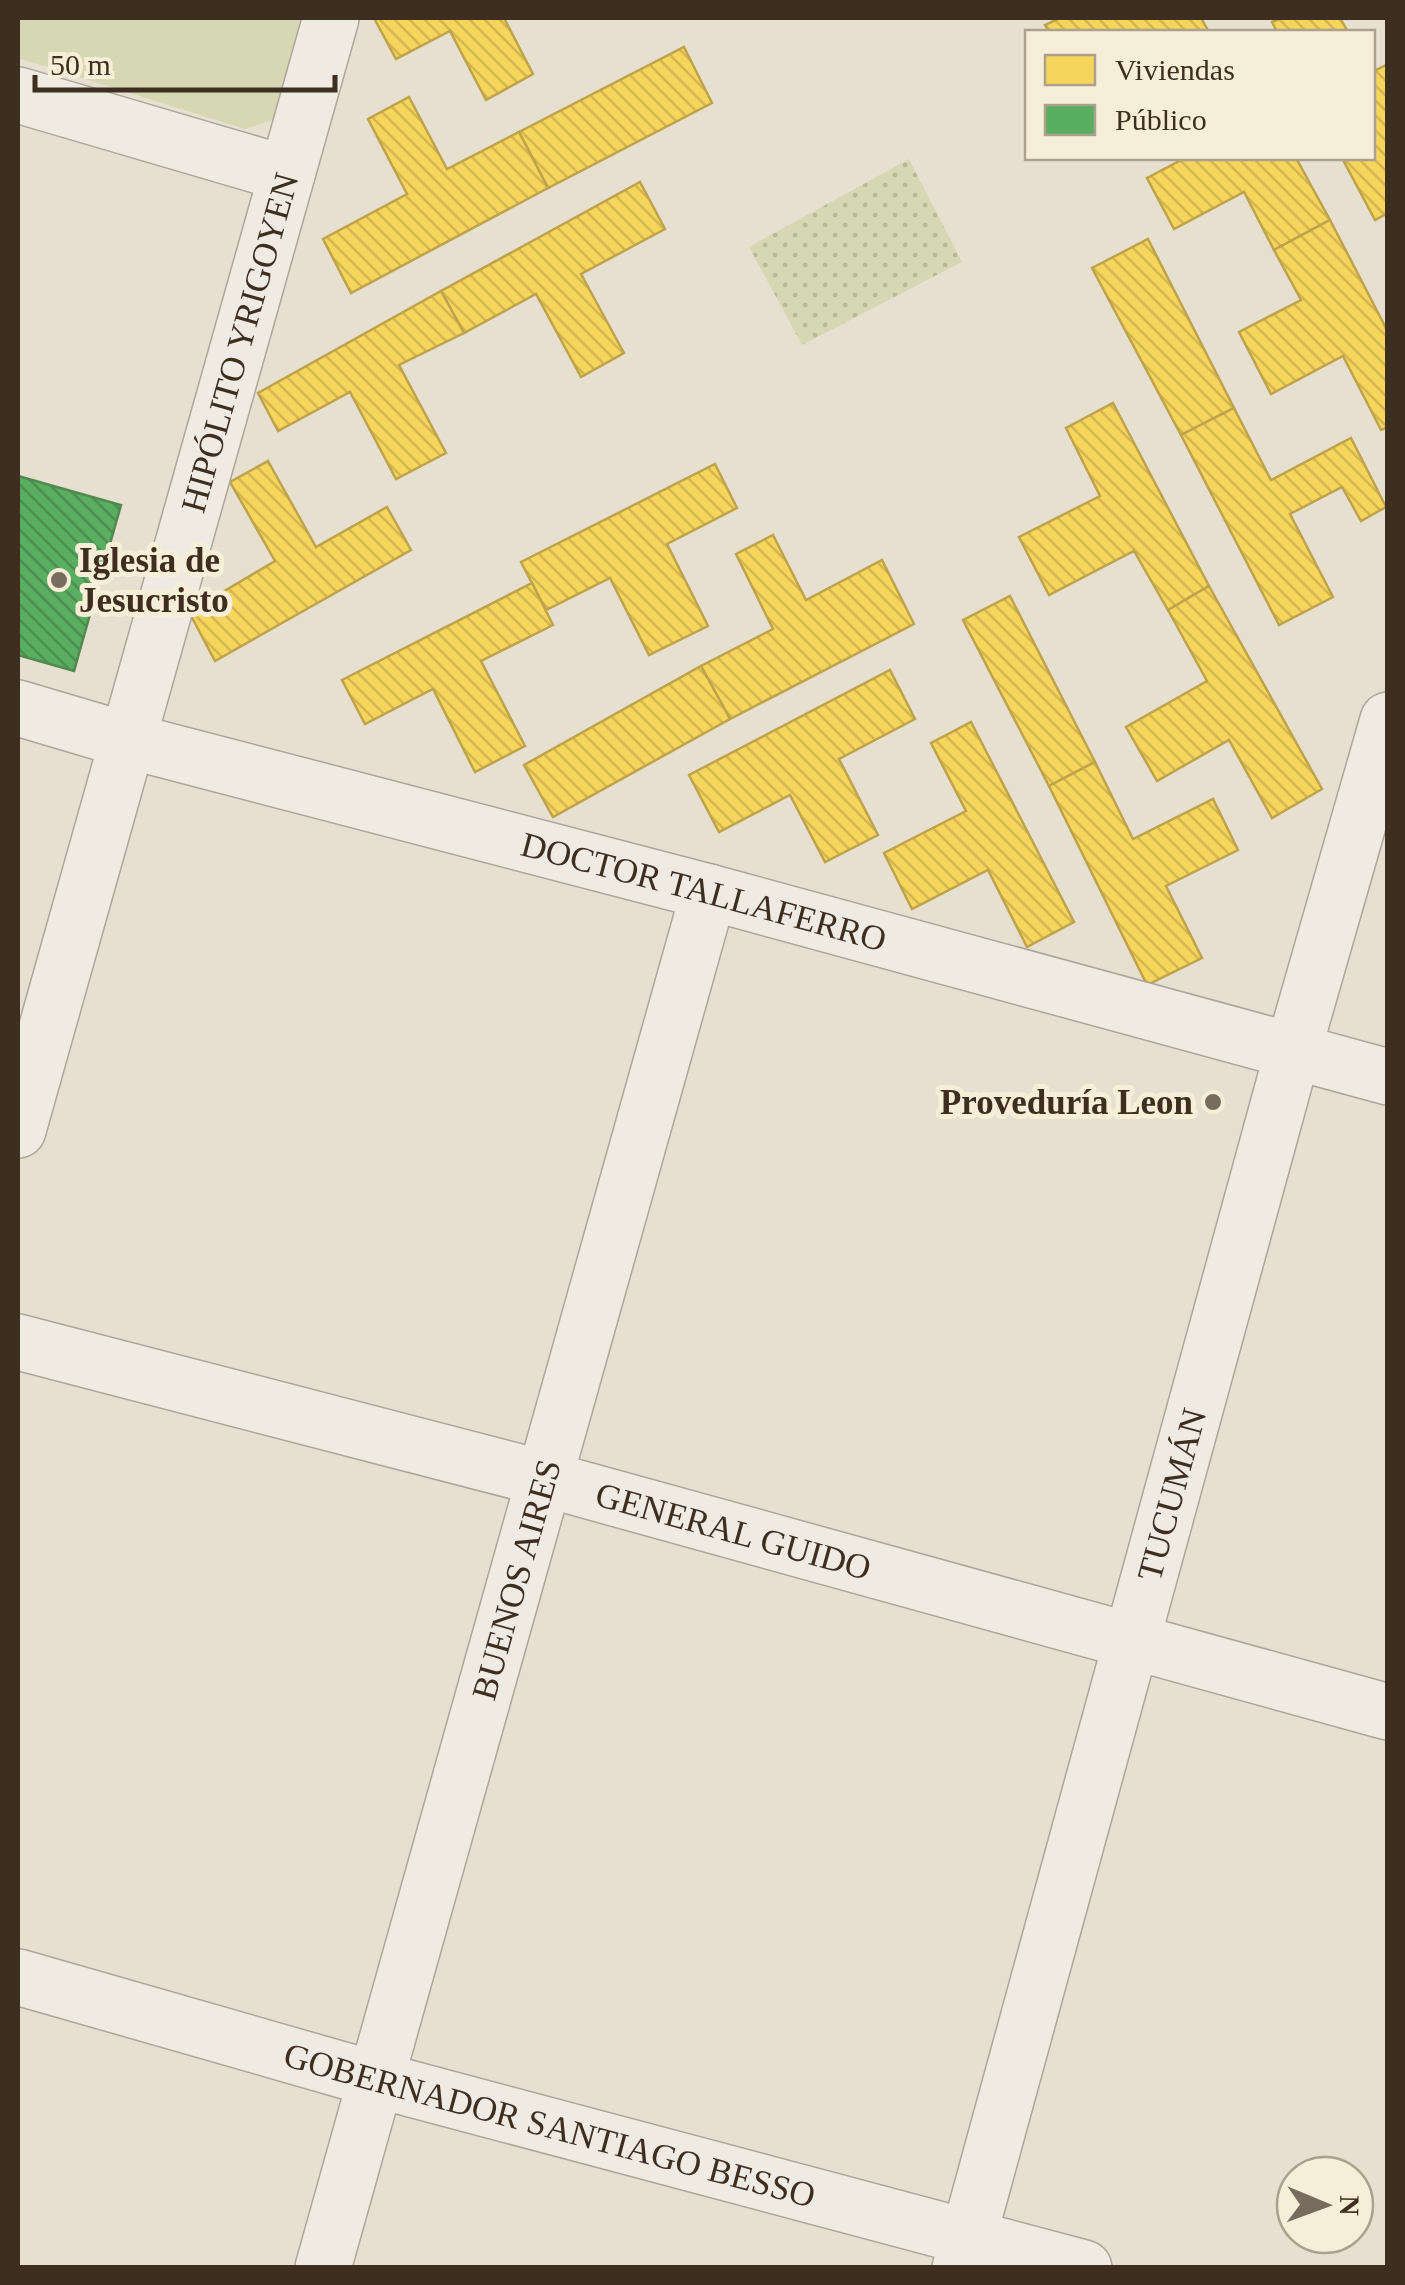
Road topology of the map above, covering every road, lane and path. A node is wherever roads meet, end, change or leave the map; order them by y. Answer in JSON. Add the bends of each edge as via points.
{"nodes":[{"id":1,"x":331,"y":18,"type":"edge"},
{"id":2,"x":18,"y":94,"type":"edge"},
{"id":3,"x":287,"y":174,"type":"junction"},
{"id":4,"x":18,"y":708,"type":"edge"},
{"id":5,"x":1388,"y":720,"type":"edge"},
{"id":6,"x":126,"y":740,"type":"junction"},
{"id":7,"x":708,"y":892,"type":"junction"},
{"id":8,"x":1293,"y":1051,"type":"junction"},
{"id":9,"x":1388,"y":1077,"type":"edge"},
{"id":10,"x":18,"y":1130,"type":"edge"},
{"id":11,"x":18,"y":1342,"type":"edge"},
{"id":12,"x":542,"y":1478,"type":"junction"},
{"id":13,"x":1132,"y":1640,"type":"junction"},
{"id":14,"x":1388,"y":1712,"type":"edge"},
{"id":15,"x":18,"y":1978,"type":"edge"},
{"id":16,"x":374,"y":2079,"type":"junction"},
{"id":17,"x":965,"y":2251,"type":"edge"},
{"id":18,"x":323,"y":2268,"type":"edge"},
{"id":19,"x":1084,"y":2268,"type":"edge"}],
"edges":[{"from":1,"to":3,"type":"street","name":"HIPÓLITO YRIGOYEN"},
{"from":2,"to":3,"type":"street"},
{"from":3,"to":6,"type":"street","name":"HIPÓLITO YRIGOYEN"},
{"from":4,"to":6,"type":"street","name":"DOCTOR TALLAFERRO"},
{"from":5,"to":8,"type":"street","name":"TUCUMÁN"},
{"from":6,"to":7,"type":"street","name":"DOCTOR TALLAFERRO"},
{"from":6,"to":10,"type":"street","name":"HIPÓLITO YRIGOYEN"},
{"from":7,"to":8,"type":"street","name":"DOCTOR TALLAFERRO"},
{"from":7,"to":12,"type":"street","name":"BUENOS AIRES"},
{"from":8,"to":9,"type":"street","name":"DOCTOR TALLAFERRO"},
{"from":8,"to":13,"type":"street","name":"TUCUMÁN"},
{"from":11,"to":12,"type":"street","name":"GENERAL GUIDO"},
{"from":12,"to":13,"type":"street","name":"GENERAL GUIDO"},
{"from":12,"to":16,"type":"street","name":"BUENOS AIRES"},
{"from":13,"to":14,"type":"street","name":"GENERAL GUIDO"},
{"from":13,"to":17,"type":"street","name":"TUCUMÁN"},
{"from":15,"to":16,"type":"street","name":"GOBERNADOR SANTIAGO BESSO"},
{"from":16,"to":17,"type":"street","name":"GOBERNADOR SANTIAGO BESSO"},
{"from":16,"to":18,"type":"street","name":"BUENOS AIRES"},
{"from":17,"to":19,"type":"street","name":"GOBERNADOR SANTIAGO BESSO"}]}
